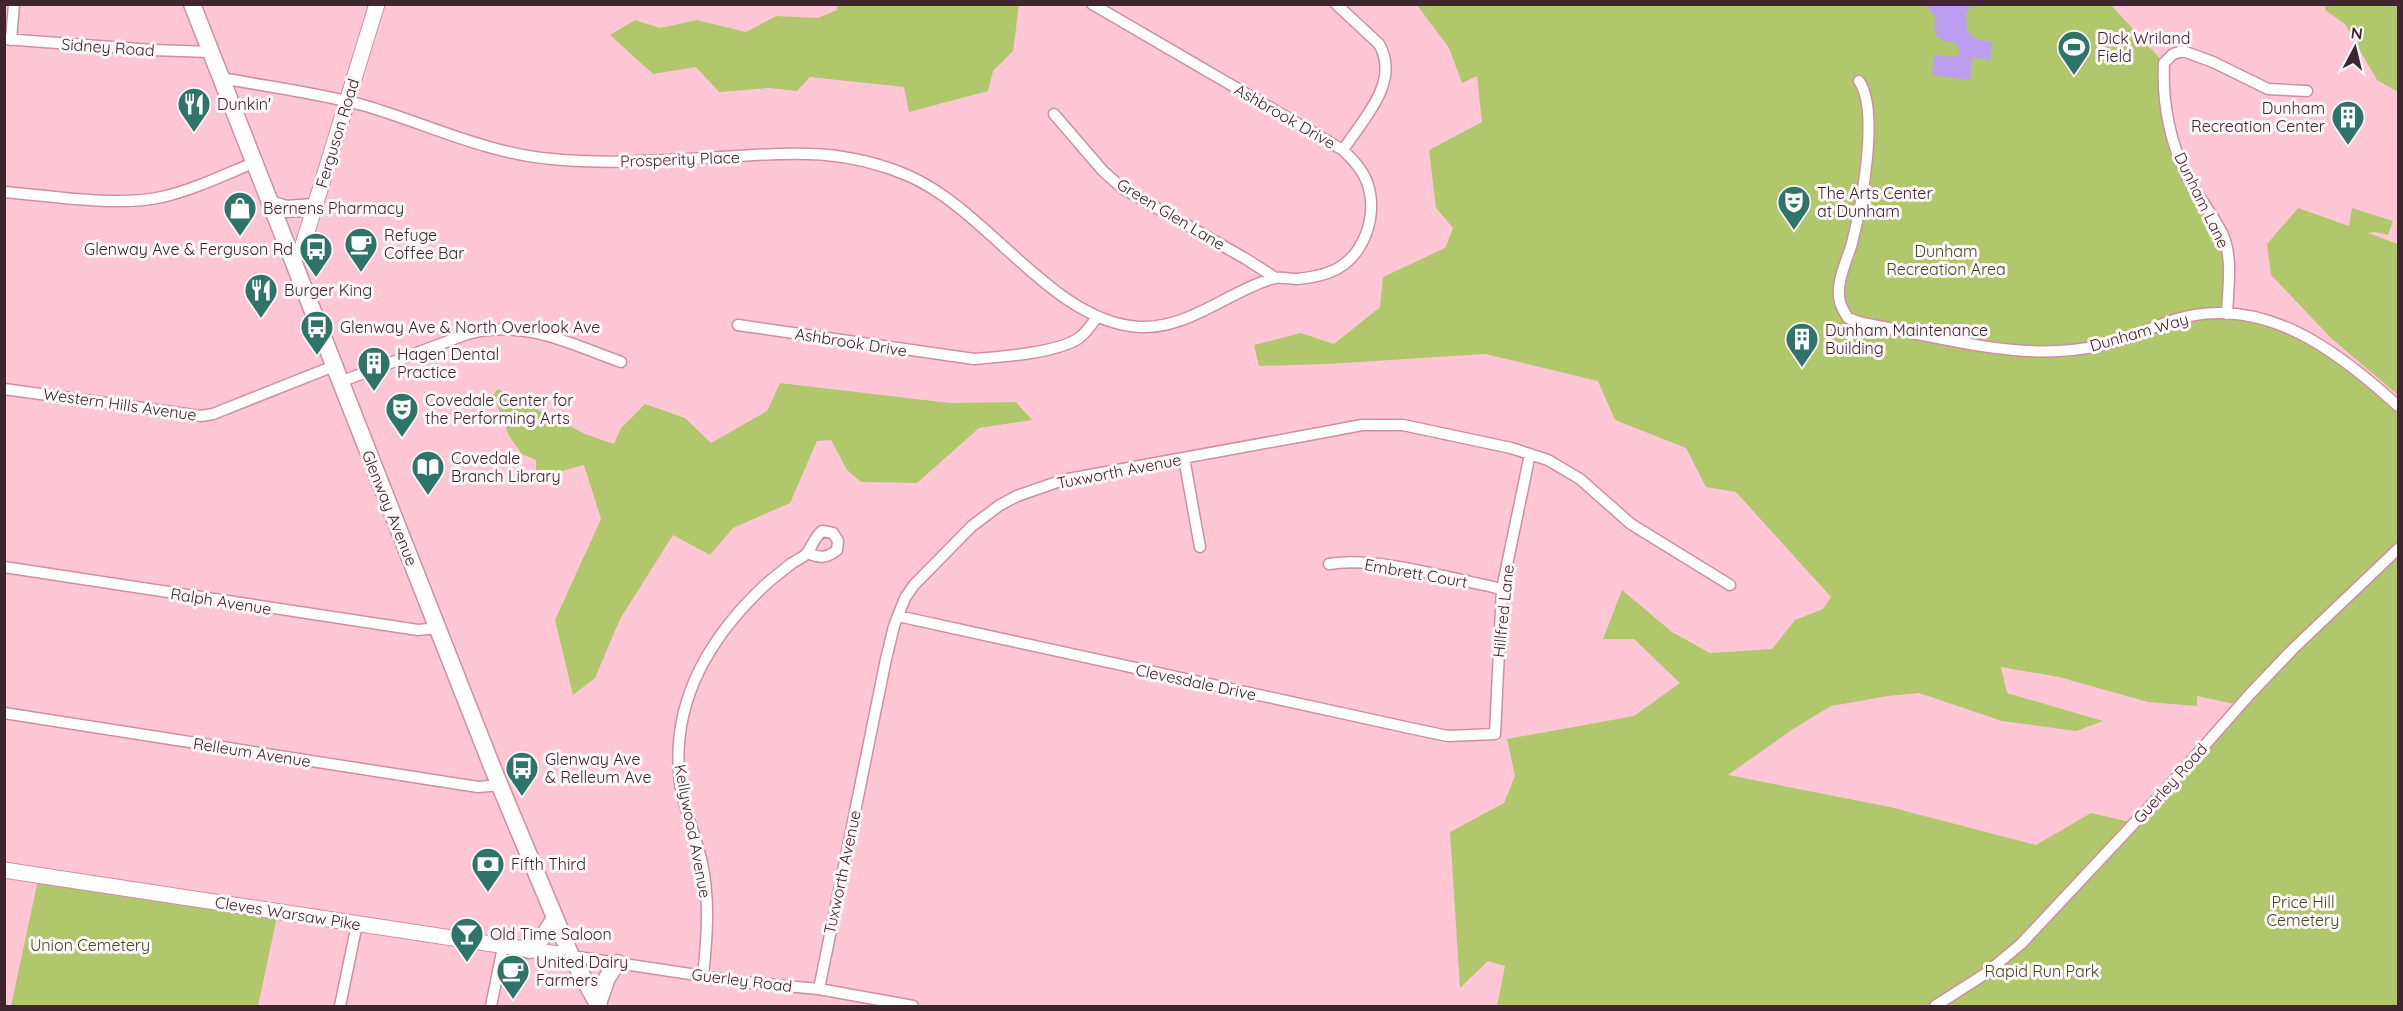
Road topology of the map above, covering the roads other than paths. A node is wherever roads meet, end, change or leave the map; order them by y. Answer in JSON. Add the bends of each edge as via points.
{"nodes":[{"id":1,"x":14,"y":4,"type":"edge"},
{"id":2,"x":192,"y":4,"type":"edge"},
{"id":3,"x":377,"y":4,"type":"edge"},
{"id":4,"x":1092,"y":4,"type":"edge"},
{"id":5,"x":1336,"y":4,"type":"edge"},
{"id":6,"x":8,"y":40,"type":"edge"},
{"id":7,"x":211,"y":52,"type":"junction"},
{"id":8,"x":222,"y":78,"type":"junction"},
{"id":9,"x":1859,"y":81,"type":"dead end"},
{"id":10,"x":2307,"y":91,"type":"dead end"},
{"id":11,"x":347,"y":102,"type":"junction"},
{"id":12,"x":1054,"y":114,"type":"dead end"},
{"id":13,"x":1343,"y":150,"type":"junction"},
{"id":14,"x":253,"y":163,"type":"junction"},
{"id":15,"x":4,"y":192,"type":"edge"},
{"id":16,"x":270,"y":204,"type":"junction"},
{"id":17,"x":314,"y":207,"type":"junction"},
{"id":18,"x":293,"y":259,"type":"junction"},
{"id":19,"x":1274,"y":277,"type":"junction"},
{"id":20,"x":2227,"y":314,"type":"junction"},
{"id":21,"x":1097,"y":317,"type":"junction"},
{"id":22,"x":738,"y":326,"type":"dead end"},
{"id":23,"x":621,"y":362,"type":"dead end"},
{"id":24,"x":337,"y":374,"type":"junction"},
{"id":25,"x":4,"y":389,"type":"edge"},
{"id":26,"x":2398,"y":406,"type":"edge"},
{"id":27,"x":1530,"y":454,"type":"junction"},
{"id":28,"x":1184,"y":458,"type":"junction"},
{"id":29,"x":1200,"y":547,"type":"dead end"},
{"id":30,"x":2398,"y":549,"type":"edge"},
{"id":31,"x":807,"y":553,"type":"dead end"},
{"id":32,"x":1329,"y":564,"type":"dead end"},
{"id":33,"x":4,"y":567,"type":"edge"},
{"id":34,"x":1730,"y":585,"type":"dead end"},
{"id":35,"x":1502,"y":589,"type":"junction"},
{"id":36,"x":898,"y":616,"type":"junction"},
{"id":37,"x":438,"y":628,"type":"junction"},
{"id":38,"x":4,"y":713,"type":"edge"},
{"id":39,"x":1495,"y":734,"type":"joint"},
{"id":40,"x":501,"y":785,"type":"junction"},
{"id":41,"x":4,"y":870,"type":"edge"},
{"id":42,"x":555,"y":918,"type":"junction"},
{"id":43,"x":357,"y":924,"type":"junction"},
{"id":44,"x":503,"y":947,"type":"junction"},
{"id":45,"x":529,"y":950,"type":"junction"},
{"id":46,"x":571,"y":956,"type":"junction"},
{"id":47,"x":616,"y":963,"type":"junction"},
{"id":48,"x":703,"y":976,"type":"junction"},
{"id":49,"x":819,"y":989,"type":"junction"},
{"id":50,"x":599,"y":1005,"type":"edge"},
{"id":51,"x":340,"y":1006,"type":"edge"},
{"id":52,"x":491,"y":1006,"type":"edge"},
{"id":53,"x":913,"y":1006,"type":"edge"},
{"id":54,"x":1935,"y":1006,"type":"edge"}],
"edges":[{"from":1,"to":6,"type":"street"},
{"from":2,"to":7,"type":"main road","name":"Glenway Avenue"},
{"from":3,"to":11,"type":"street","name":"Ferguson Road"},
{"from":4,"to":13,"type":"street","name":"Ashbrook Drive"},
{"from":5,"to":13,"type":"street","via":[[1378,44],[1387,71],[1382,89]]},
{"from":6,"to":7,"type":"street","name":"Sidney Road"},
{"from":7,"to":8,"type":"main road","name":"Glenway Avenue"},
{"from":8,"to":11,"type":"street","name":"Prosperity Place"},
{"from":8,"to":14,"type":"main road","name":"Glenway Avenue"},
{"from":9,"to":20,"type":"street","name":"Dunham Way","via":[[1865,90],[1868,128],[1860,207],[1840,282],[1839,301],[1848,318],[2030,352],[2086,348],[2118,341],[2177,319]]},
{"from":10,"to":20,"type":"street","name":"Dunham Lane","via":[[2268,88],[2183,51],[2164,63],[2163,98],[2174,140],[2188,178],[2223,236],[2229,257]]},
{"from":11,"to":17,"type":"street","name":"Ferguson Road"},
{"from":11,"to":21,"type":"street","name":"Prosperity Place","via":[[480,144],[552,159],[669,161],[805,152],[880,165],[951,201],[1035,275]]},
{"from":12,"to":19,"type":"street","name":"Green Glen Lane","via":[[1122,188]]},
{"from":13,"to":19,"type":"street","name":"Ashbrook Drive","via":[[1362,172],[1371,195],[1364,240],[1348,260],[1331,272],[1297,279]]},
{"from":14,"to":15,"type":"street","via":[[176,193],[142,200]]},
{"from":14,"to":16,"type":"main road","name":"Glenway Avenue"},
{"from":16,"to":17,"type":"main road","via":[[286,209]]},
{"from":16,"to":18,"type":"main road","name":"Glenway Avenue"},
{"from":17,"to":18,"type":"street","name":"Ferguson Road","via":[[302,248]]},
{"from":18,"to":24,"type":"main road","name":"Glenway Avenue"},
{"from":19,"to":21,"type":"street","name":"Ashbrook Drive","via":[[1175,322],[1156,326],[1116,324]]},
{"from":20,"to":26,"type":"street","name":"Dunham Way","via":[[2256,316],[2308,336],[2370,380]]},
{"from":21,"to":22,"type":"street","name":"Ashbrook Drive","via":[[1081,336],[1062,347],[974,359]]},
{"from":23,"to":24,"type":"street","name":"Western Hills Avenue","via":[[559,337],[501,328],[467,334]]},
{"from":24,"to":25,"type":"street","name":"Western Hills Avenue","via":[[201,416]]},
{"from":24,"to":37,"type":"main road","name":"Glenway Avenue"},
{"from":27,"to":28,"type":"street","name":"Tuxworth Avenue","via":[[1424,429],[1384,424]]},
{"from":27,"to":34,"type":"street","name":"Tuxworth Avenue","via":[[1565,468],[1631,524]]},
{"from":27,"to":35,"type":"street","name":"Hillfred Lane"},
{"from":28,"to":29,"type":"street"},
{"from":28,"to":36,"type":"street","name":"Tuxworth Avenue","via":[[1063,480],[1000,505],[972,526],[914,585]]},
{"from":30,"to":54,"type":"street","name":"Guerley Road","via":[[2250,693],[2021,944],[1985,974]]},
{"from":31,"to":48,"type":"street","name":"Kellywood Avenue","via":[[771,580],[730,621],[714,642],[685,704],[679,764],[706,894]]},
{"from":32,"to":35,"type":"street","name":"Embrett Court","via":[[1379,564]]},
{"from":33,"to":37,"type":"street","name":"Ralph Avenue","via":[[418,630]]},
{"from":35,"to":39,"type":"street","name":"Hillfred Lane"},
{"from":36,"to":39,"type":"street","name":"Clevesdale Drive","via":[[1448,736]]},
{"from":36,"to":49,"type":"street","name":"Tuxworth Avenue"},
{"from":37,"to":40,"type":"main road","name":"Glenway Avenue"},
{"from":38,"to":40,"type":"street","name":"Relleum Avenue","via":[[478,787]]},
{"from":40,"to":42,"type":"main road","name":"Glenway Avenue"},
{"from":41,"to":43,"type":"street","name":"Cleves Warsaw Pike"},
{"from":42,"to":45,"type":"main road"},
{"from":42,"to":46,"type":"main road","name":"Glenway Avenue"},
{"from":43,"to":44,"type":"street","name":"Cleves Warsaw Pike"},
{"from":43,"to":51,"type":"street"},
{"from":44,"to":45,"type":"street","name":"Cleves Warsaw Pike"},
{"from":44,"to":52,"type":"street"},
{"from":45,"to":46,"type":"street","name":"Cleves Warsaw Pike"},
{"from":46,"to":47,"type":"street","name":"Guerley Road"},
{"from":46,"to":50,"type":"main road","name":"Glenway Avenue"},
{"from":47,"to":48,"type":"street","name":"Guerley Road"},
{"from":47,"to":50,"type":"main road"},
{"from":48,"to":49,"type":"street","name":"Guerley Road"},
{"from":49,"to":53,"type":"street","name":"Guerley Road"}]}
